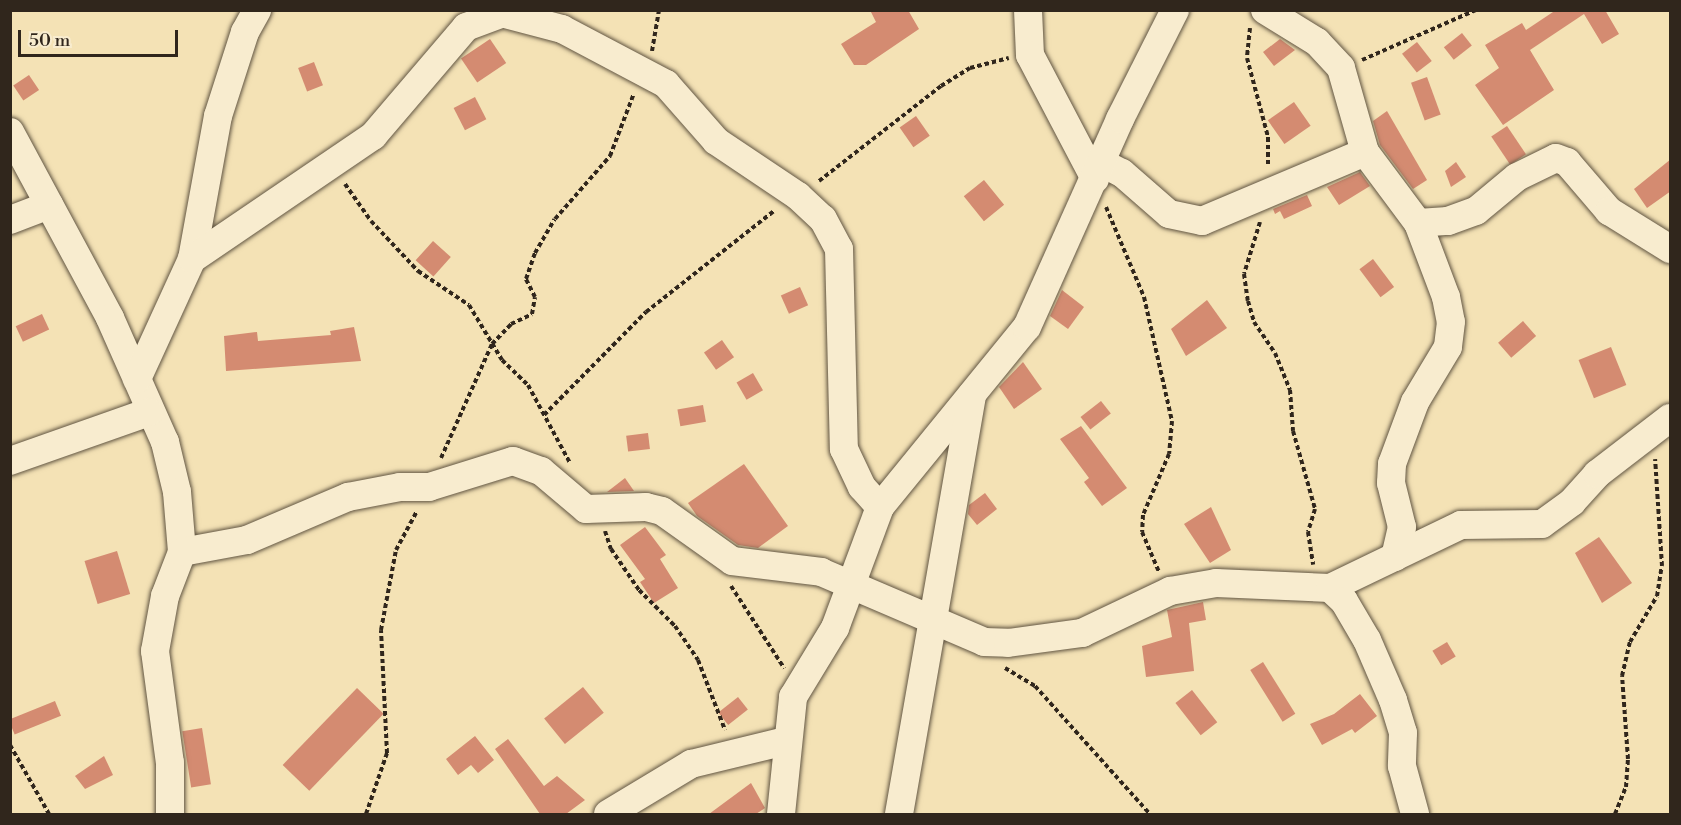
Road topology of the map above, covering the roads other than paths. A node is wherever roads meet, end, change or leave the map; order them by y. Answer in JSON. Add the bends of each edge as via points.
{"nodes":[{"id":1,"x":257,"y":10,"type":"edge"},
{"id":2,"x":1028,"y":10,"type":"edge"},
{"id":3,"x":1175,"y":10,"type":"edge"},
{"id":4,"x":508,"y":12,"type":"edge"},
{"id":5,"x":1258,"y":16,"type":"edge"},
{"id":6,"x":10,"y":132,"type":"edge"},
{"id":7,"x":1365,"y":152,"type":"junction"},
{"id":8,"x":1099,"y":171,"type":"junction"},
{"id":9,"x":49,"y":205,"type":"junction"},
{"id":10,"x":10,"y":220,"type":"edge"},
{"id":11,"x":1418,"y":224,"type":"junction"},
{"id":12,"x":1671,"y":249,"type":"edge"},
{"id":13,"x":192,"y":259,"type":"junction"},
{"id":14,"x":138,"y":379,"type":"junction"},
{"id":15,"x":972,"y":394,"type":"junction"},
{"id":16,"x":150,"y":412,"type":"junction"},
{"id":17,"x":1661,"y":425,"type":"edge"},
{"id":18,"x":10,"y":461,"type":"edge"},
{"id":19,"x":880,"y":507,"type":"junction"},
{"id":20,"x":182,"y":552,"type":"junction"},
{"id":21,"x":1395,"y":557,"type":"junction"},
{"id":22,"x":853,"y":583,"type":"junction"},
{"id":23,"x":1323,"y":587,"type":"junction"},
{"id":24,"x":934,"y":620,"type":"junction"},
{"id":25,"x":785,"y":741,"type":"junction"},
{"id":26,"x":170,"y":814,"type":"edge"},
{"id":27,"x":608,"y":814,"type":"edge"},
{"id":28,"x":781,"y":814,"type":"edge"},
{"id":29,"x":899,"y":814,"type":"edge"},
{"id":30,"x":1415,"y":814,"type":"edge"}],
"edges":[{"from":1,"to":13,"type":"street","via":[[244,32],[218,116]]},
{"from":2,"to":8,"type":"street","via":[[1030,55]]},
{"from":3,"to":8,"type":"street"},
{"from":4,"to":13,"type":"street","via":[[466,27],[407,101],[332,166]]},
{"from":4,"to":19,"type":"street","via":[[562,29],[644,70],[676,92],[716,141],[798,196],[823,219],[839,249],[844,449],[862,487]]},
{"from":5,"to":7,"type":"street","via":[[1317,42],[1335,60],[1350,88]]},
{"from":6,"to":9,"type":"street"},
{"from":7,"to":8,"type":"street","via":[[1202,221],[1183,220],[1155,204],[1122,173]]},
{"from":7,"to":11,"type":"street"},
{"from":8,"to":15,"type":"street","via":[[1027,327]]},
{"from":9,"to":10,"type":"street"},
{"from":9,"to":14,"type":"street"},
{"from":11,"to":12,"type":"street","via":[[1476,211],[1517,177],[1556,158],[1567,162],[1610,211]]},
{"from":11,"to":21,"type":"street","via":[[1451,322],[1448,347],[1415,402],[1392,464],[1391,483],[1402,527]]},
{"from":13,"to":14,"type":"street"},
{"from":14,"to":16,"type":"street"},
{"from":15,"to":19,"type":"street"},
{"from":15,"to":24,"type":"street","via":[[934,591]]},
{"from":16,"to":18,"type":"street"},
{"from":16,"to":20,"type":"street","via":[[165,442],[177,492]]},
{"from":17,"to":21,"type":"street","via":[[1542,524],[1461,525]]},
{"from":19,"to":22,"type":"street"},
{"from":20,"to":22,"type":"street","via":[[247,540],[348,497],[400,487],[429,487],[513,461],[541,471],[572,500],[594,512],[646,507],[662,511],[707,547],[732,561],[802,567]]},
{"from":20,"to":26,"type":"street","via":[[165,596],[155,651],[170,763]]},
{"from":21,"to":23,"type":"street"},
{"from":22,"to":24,"type":"street"},
{"from":22,"to":25,"type":"street","via":[[835,628],[793,697]]},
{"from":23,"to":24,"type":"street","via":[[1216,583],[1170,591],[1082,633],[984,642]]},
{"from":23,"to":30,"type":"street","via":[[1367,640],[1393,700],[1403,733],[1402,766]]},
{"from":24,"to":29,"type":"street"},
{"from":25,"to":27,"type":"street","via":[[692,764]]},
{"from":25,"to":28,"type":"street"}]}
